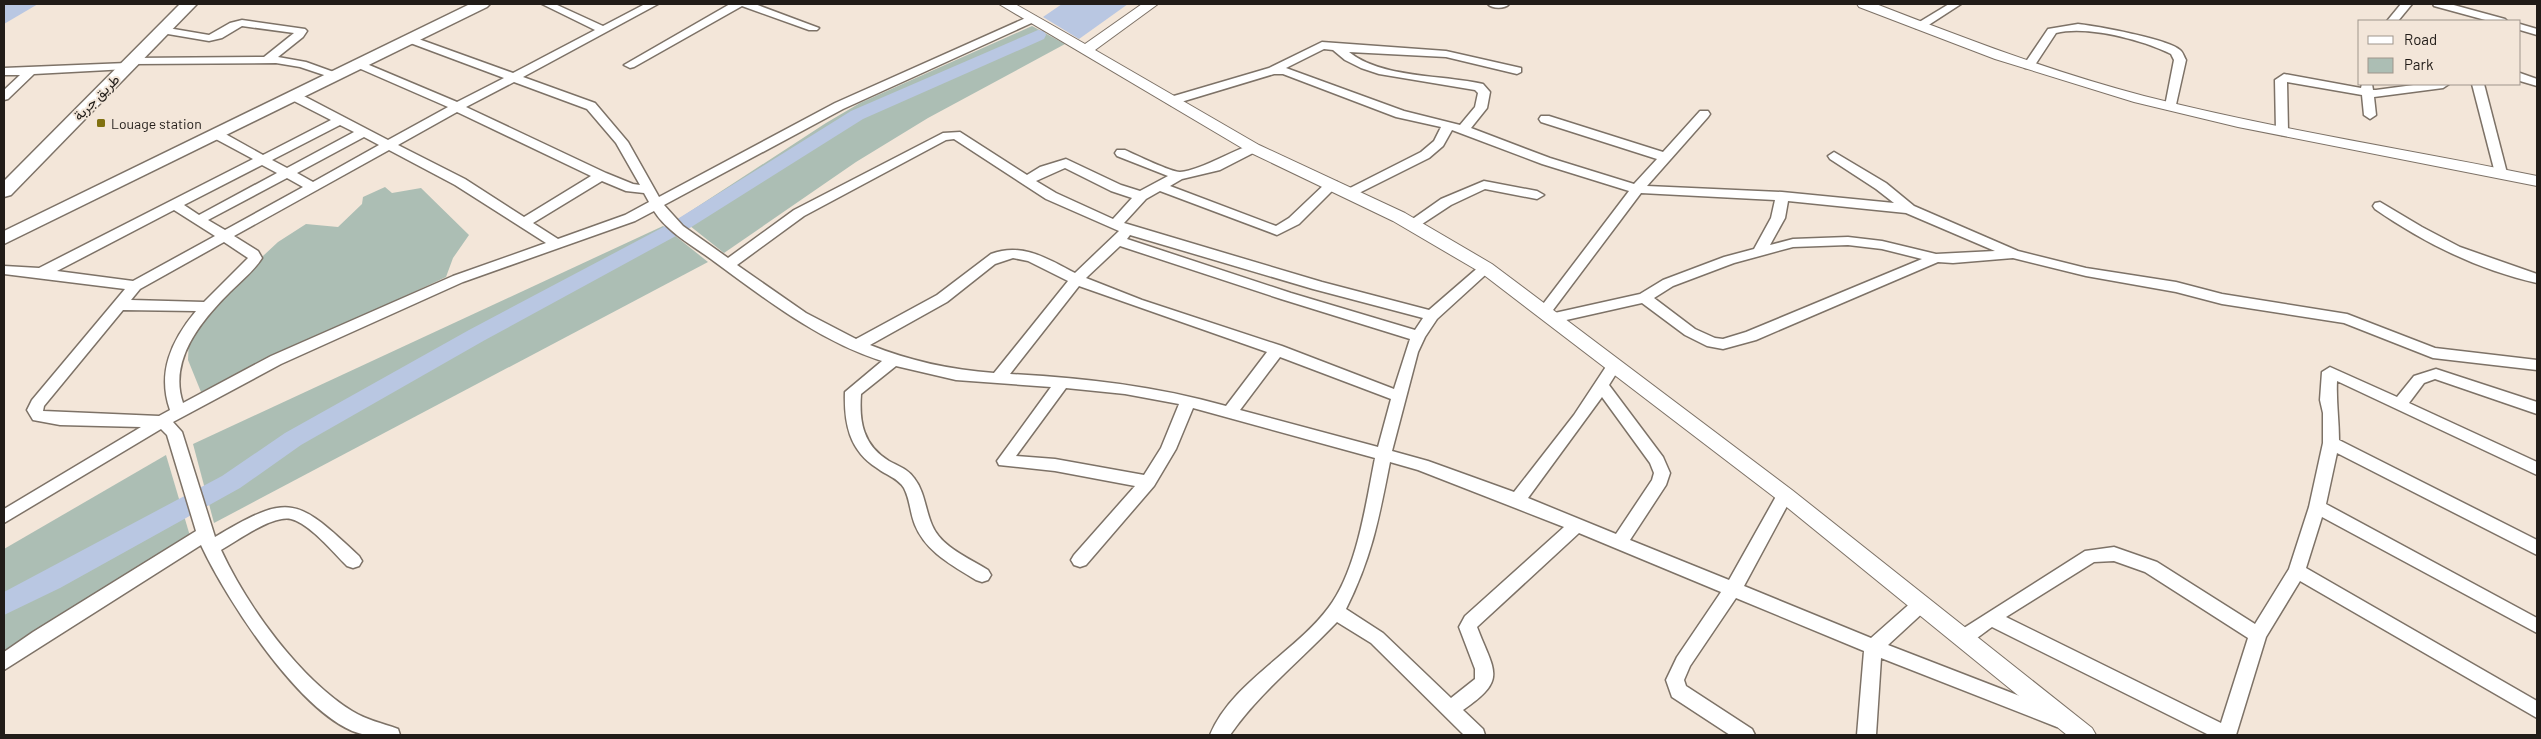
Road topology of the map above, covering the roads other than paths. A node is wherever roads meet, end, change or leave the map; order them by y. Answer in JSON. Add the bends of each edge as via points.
{"nodes":[{"id":1,"x":189,"y":4,"type":"edge"},
{"id":2,"x":482,"y":4,"type":"edge"},
{"id":3,"x":547,"y":4,"type":"edge"},
{"id":4,"x":653,"y":4,"type":"edge"},
{"id":5,"x":738,"y":4,"type":"edge"},
{"id":6,"x":745,"y":4,"type":"edge"},
{"id":7,"x":1006,"y":4,"type":"edge"},
{"id":8,"x":1151,"y":4,"type":"edge"},
{"id":9,"x":1495,"y":4,"type":"edge"},
{"id":10,"x":1504,"y":4,"type":"edge"},
{"id":11,"x":1864,"y":4,"type":"edge"},
{"id":12,"x":1956,"y":4,"type":"edge"},
{"id":13,"x":2406,"y":4,"type":"edge"},
{"id":14,"x":2438,"y":4,"type":"edge"},
{"id":15,"x":2492,"y":4,"type":"edge"},
{"id":16,"x":1941,"y":7,"type":"edge"},
{"id":17,"x":1032,"y":19,"type":"junction"},
{"id":18,"x":2485,"y":19,"type":"edge"},
{"id":19,"x":2393,"y":20,"type":"edge"},
{"id":20,"x":1920,"y":26,"type":"junction"},
{"id":21,"x":2521,"y":27,"type":"edge"},
{"id":22,"x":813,"y":28,"type":"dead end"},
{"id":23,"x":162,"y":30,"type":"junction"},
{"id":24,"x":604,"y":30,"type":"junction"},
{"id":25,"x":2537,"y":32,"type":"edge"},
{"id":26,"x":409,"y":39,"type":"junction"},
{"id":27,"x":1336,"y":47,"type":"junction"},
{"id":28,"x":1084,"y":50,"type":"junction"},
{"id":29,"x":267,"y":60,"type":"junction"},
{"id":30,"x":130,"y":64,"type":"junction"},
{"id":31,"x":358,"y":64,"type":"junction"},
{"id":32,"x":630,"y":65,"type":"dead end"},
{"id":33,"x":2029,"y":66,"type":"junction"},
{"id":34,"x":1273,"y":70,"type":"junction"},
{"id":35,"x":1517,"y":70,"type":"dead end"},
{"id":36,"x":4,"y":72,"type":"edge"},
{"id":37,"x":30,"y":72,"type":"junction"},
{"id":38,"x":336,"y":75,"type":"junction"},
{"id":39,"x":515,"y":76,"type":"junction"},
{"id":40,"x":2521,"y":77,"type":"edge"},
{"id":41,"x":2537,"y":83,"type":"edge"},
{"id":42,"x":2437,"y":85,"type":"edge"},
{"id":43,"x":2478,"y":85,"type":"edge"},
{"id":44,"x":2367,"y":89,"type":"edge"},
{"id":45,"x":4,"y":96,"type":"edge"},
{"id":46,"x":294,"y":96,"type":"junction"},
{"id":47,"x":1171,"y":101,"type":"junction"},
{"id":48,"x":2171,"y":106,"type":"junction"},
{"id":49,"x":457,"y":108,"type":"junction"},
{"id":50,"x":1704,"y":114,"type":"dead end"},
{"id":51,"x":2370,"y":115,"type":"dead end"},
{"id":52,"x":1546,"y":119,"type":"dead end"},
{"id":53,"x":340,"y":120,"type":"junction"},
{"id":54,"x":1448,"y":124,"type":"junction"},
{"id":55,"x":1463,"y":128,"type":"junction"},
{"id":56,"x":2282,"y":131,"type":"junction"},
{"id":57,"x":364,"y":132,"type":"junction"},
{"id":58,"x":216,"y":134,"type":"junction"},
{"id":59,"x":390,"y":146,"type":"junction"},
{"id":60,"x":1253,"y":148,"type":"junction"},
{"id":61,"x":1121,"y":153,"type":"dead end"},
{"id":62,"x":1834,"y":156,"type":"dead end"},
{"id":63,"x":1665,"y":157,"type":"junction"},
{"id":64,"x":264,"y":160,"type":"junction"},
{"id":65,"x":288,"y":172,"type":"junction"},
{"id":66,"x":2501,"y":173,"type":"junction"},
{"id":67,"x":601,"y":176,"type":"junction"},
{"id":68,"x":1178,"y":176,"type":"junction"},
{"id":69,"x":1026,"y":180,"type":"junction"},
{"id":70,"x":2537,"y":181,"type":"edge"},
{"id":71,"x":1332,"y":185,"type":"junction"},
{"id":72,"x":6,"y":186,"type":"edge"},
{"id":73,"x":1159,"y":186,"type":"junction"},
{"id":74,"x":314,"y":188,"type":"junction"},
{"id":75,"x":649,"y":188,"type":"junction"},
{"id":76,"x":1637,"y":189,"type":"junction"},
{"id":77,"x":1350,"y":193,"type":"junction"},
{"id":78,"x":1537,"y":195,"type":"dead end"},
{"id":79,"x":1141,"y":196,"type":"junction"},
{"id":80,"x":1782,"y":196,"type":"junction"},
{"id":81,"x":656,"y":204,"type":"junction"},
{"id":82,"x":174,"y":205,"type":"junction"},
{"id":83,"x":2380,"y":206,"type":"dead end"},
{"id":84,"x":1910,"y":209,"type":"junction"},
{"id":85,"x":199,"y":220,"type":"junction"},
{"id":86,"x":525,"y":222,"type":"junction"},
{"id":87,"x":1411,"y":225,"type":"junction"},
{"id":88,"x":1120,"y":232,"type":"junction"},
{"id":89,"x":224,"y":237,"type":"junction"},
{"id":90,"x":4,"y":238,"type":"edge"},
{"id":91,"x":557,"y":244,"type":"junction"},
{"id":92,"x":1759,"y":252,"type":"junction"},
{"id":93,"x":2014,"y":254,"type":"junction"},
{"id":94,"x":1936,"y":258,"type":"junction"},
{"id":95,"x":727,"y":265,"type":"junction"},
{"id":96,"x":1486,"y":268,"type":"junction"},
{"id":97,"x":4,"y":270,"type":"edge"},
{"id":98,"x":41,"y":272,"type":"junction"},
{"id":99,"x":2537,"y":279,"type":"edge"},
{"id":100,"x":1077,"y":280,"type":"junction"},
{"id":101,"x":135,"y":286,"type":"junction"},
{"id":102,"x":1644,"y":298,"type":"junction"},
{"id":103,"x":121,"y":305,"type":"junction"},
{"id":104,"x":207,"y":307,"type":"junction"},
{"id":105,"x":1548,"y":315,"type":"junction"},
{"id":106,"x":1432,"y":316,"type":"junction"},
{"id":107,"x":1418,"y":336,"type":"junction"},
{"id":108,"x":858,"y":345,"type":"junction"},
{"id":109,"x":1278,"y":350,"type":"junction"},
{"id":110,"x":894,"y":359,"type":"junction"},
{"id":111,"x":2537,"y":365,"type":"edge"},
{"id":112,"x":1614,"y":366,"type":"junction"},
{"id":113,"x":998,"y":379,"type":"junction"},
{"id":114,"x":1062,"y":382,"type":"junction"},
{"id":115,"x":1601,"y":385,"type":"junction"},
{"id":116,"x":1400,"y":397,"type":"junction"},
{"id":117,"x":1188,"y":400,"type":"junction"},
{"id":118,"x":2400,"y":405,"type":"junction"},
{"id":119,"x":2537,"y":408,"type":"edge"},
{"id":120,"x":1230,"y":412,"type":"junction"},
{"id":121,"x":171,"y":417,"type":"junction"},
{"id":122,"x":2330,"y":443,"type":"junction"},
{"id":123,"x":1383,"y":456,"type":"junction"},
{"id":124,"x":2537,"y":469,"type":"edge"},
{"id":125,"x":1148,"y":482,"type":"junction"},
{"id":126,"x":1785,"y":494,"type":"junction"},
{"id":127,"x":1517,"y":500,"type":"junction"},
{"id":128,"x":2317,"y":507,"type":"junction"},
{"id":129,"x":4,"y":517,"type":"edge"},
{"id":130,"x":1576,"y":526,"type":"junction"},
{"id":131,"x":209,"y":541,"type":"junction"},
{"id":132,"x":1619,"y":543,"type":"junction"},
{"id":133,"x":2537,"y":548,"type":"edge"},
{"id":134,"x":1080,"y":560,"type":"dead end"},
{"id":135,"x":353,"y":561,"type":"dead end"},
{"id":136,"x":2297,"y":571,"type":"junction"},
{"id":137,"x":982,"y":575,"type":"dead end"},
{"id":138,"x":1733,"y":589,"type":"junction"},
{"id":139,"x":1920,"y":605,"type":"junction"},
{"id":140,"x":1336,"y":612,"type":"junction"},
{"id":141,"x":1991,"y":618,"type":"junction"},
{"id":142,"x":2537,"y":626,"type":"edge"},
{"id":143,"x":2258,"y":635,"type":"junction"},
{"id":144,"x":1962,"y":638,"type":"junction"},
{"id":145,"x":1873,"y":647,"type":"junction"},
{"id":146,"x":4,"y":662,"type":"edge"},
{"id":147,"x":1448,"y":710,"type":"junction"},
{"id":148,"x":2537,"y":710,"type":"edge"},
{"id":149,"x":2070,"y":724,"type":"junction"},
{"id":150,"x":391,"y":735,"type":"edge"},
{"id":151,"x":1219,"y":735,"type":"edge"},
{"id":152,"x":1476,"y":735,"type":"edge"},
{"id":153,"x":1745,"y":735,"type":"edge"},
{"id":154,"x":1866,"y":735,"type":"edge"},
{"id":155,"x":2084,"y":735,"type":"edge"},
{"id":156,"x":2226,"y":735,"type":"edge"}],
"edges":[{"from":1,"to":23,"type":"main road","name":"طريق جربة"},
{"from":2,"to":26,"type":"main road"},
{"from":3,"to":24,"type":"street"},
{"from":4,"to":24,"type":"street"},
{"from":5,"to":32,"type":"street"},
{"from":6,"to":22,"type":"street"},
{"from":7,"to":17,"type":"street"},
{"from":8,"to":28,"type":"street"},
{"from":9,"to":10,"type":"street"},
{"from":11,"to":20,"type":"street"},
{"from":12,"to":16,"type":"street"},
{"from":13,"to":19,"type":"street"},
{"from":14,"to":18,"type":"street"},
{"from":15,"to":18,"type":"street"},
{"from":16,"to":20,"type":"street"},
{"from":17,"to":28,"type":"street"},
{"from":17,"to":81,"type":"street","via":[[839,106]]},
{"from":20,"to":33,"type":"street"},
{"from":21,"to":25,"type":"street"},
{"from":23,"to":29,"type":"street","via":[[210,38],[233,24],[248,23],[301,31]]},
{"from":23,"to":30,"type":"main road","name":"طريق جربة"},
{"from":24,"to":39,"type":"street"},
{"from":26,"to":31,"type":"main road"},
{"from":26,"to":39,"type":"street"},
{"from":27,"to":34,"type":"street","via":[[1322,45]]},
{"from":27,"to":35,"type":"street","via":[[1452,55]]},
{"from":27,"to":55,"type":"street","via":[[1347,57],[1382,69],[1479,87],[1484,92],[1481,108]]},
{"from":28,"to":47,"type":"street"},
{"from":29,"to":30,"type":"street"},
{"from":29,"to":38,"type":"street","via":[[302,64]]},
{"from":30,"to":37,"type":"street"},
{"from":30,"to":72,"type":"main road","name":"طريق جربة"},
{"from":31,"to":38,"type":"main road"},
{"from":31,"to":49,"type":"street"},
{"from":33,"to":48,"type":"street"},
{"from":33,"to":48,"type":"street","via":[[2057,28],[2085,28],[2166,47],[2176,52],[2180,60]]},
{"from":34,"to":47,"type":"street"},
{"from":34,"to":54,"type":"street","via":[[1296,74],[1400,114]]},
{"from":36,"to":37,"type":"street"},
{"from":37,"to":45,"type":"street"},
{"from":38,"to":46,"type":"main road"},
{"from":39,"to":49,"type":"street"},
{"from":39,"to":75,"type":"street","via":[[591,106],[631,156]]},
{"from":40,"to":41,"type":"street"},
{"from":42,"to":44,"type":"street","via":[[2388,93]]},
{"from":43,"to":66,"type":"street"},
{"from":44,"to":51,"type":"street"},
{"from":44,"to":56,"type":"street","via":[[2284,78],[2281,80]]},
{"from":46,"to":53,"type":"street"},
{"from":46,"to":58,"type":"main road"},
{"from":47,"to":60,"type":"street"},
{"from":48,"to":56,"type":"street"},
{"from":49,"to":59,"type":"street"},
{"from":49,"to":67,"type":"street"},
{"from":50,"to":63,"type":"street"},
{"from":52,"to":63,"type":"street"},
{"from":53,"to":57,"type":"street"},
{"from":53,"to":64,"type":"street"},
{"from":54,"to":55,"type":"street"},
{"from":54,"to":77,"type":"street","via":[[1439,143],[1425,155]]},
{"from":55,"to":76,"type":"street","via":[[1546,161]]},
{"from":56,"to":66,"type":"street"},
{"from":57,"to":59,"type":"street"},
{"from":57,"to":65,"type":"street"},
{"from":58,"to":64,"type":"street"},
{"from":58,"to":90,"type":"main road"},
{"from":59,"to":74,"type":"street"},
{"from":59,"to":86,"type":"street","via":[[460,182]]},
{"from":60,"to":68,"type":"street","via":[[1214,167]]},
{"from":60,"to":71,"type":"street"},
{"from":61,"to":68,"type":"street"},
{"from":62,"to":84,"type":"street"},
{"from":63,"to":76,"type":"street"},
{"from":64,"to":65,"type":"street"},
{"from":64,"to":82,"type":"street"},
{"from":65,"to":74,"type":"street"},
{"from":65,"to":85,"type":"street"},
{"from":66,"to":70,"type":"street"},
{"from":67,"to":75,"type":"street","via":[[632,188]]},
{"from":67,"to":86,"type":"street"},
{"from":68,"to":73,"type":"street"},
{"from":69,"to":79,"type":"street","via":[[1066,163],[1116,188]]},
{"from":69,"to":88,"type":"street"},
{"from":69,"to":95,"type":"street","via":[[960,138],[950,135],[798,213]]},
{"from":71,"to":73,"type":"street","via":[[1294,221],[1277,231]]},
{"from":71,"to":77,"type":"street"},
{"from":73,"to":79,"type":"street"},
{"from":74,"to":89,"type":"street"},
{"from":75,"to":81,"type":"street"},
{"from":76,"to":80,"type":"street"},
{"from":76,"to":105,"type":"street"},
{"from":77,"to":87,"type":"street"},
{"from":78,"to":87,"type":"street","via":[[1484,185],[1446,202]]},
{"from":79,"to":88,"type":"street"},
{"from":80,"to":84,"type":"street"},
{"from":80,"to":92,"type":"street","via":[[1778,218]]},
{"from":81,"to":91,"type":"street","via":[[630,218]]},
{"from":81,"to":95,"type":"street","via":[[664,216]]},
{"from":82,"to":85,"type":"street"},
{"from":82,"to":98,"type":"street"},
{"from":83,"to":99,"type":"street","via":[[2442,245],[2473,259]]},
{"from":84,"to":93,"type":"street"},
{"from":85,"to":89,"type":"street"},
{"from":86,"to":91,"type":"street"},
{"from":87,"to":96,"type":"street"},
{"from":88,"to":100,"type":"street"},
{"from":88,"to":106,"type":"street"},
{"from":88,"to":107,"type":"street","via":[[1286,296]]},
{"from":89,"to":101,"type":"street"},
{"from":89,"to":104,"type":"street","via":[[255,258]]},
{"from":91,"to":121,"type":"street","via":[[416,296],[276,360]]},
{"from":92,"to":94,"type":"street","via":[[1793,243],[1848,241],[1882,245]]},
{"from":92,"to":102,"type":"street","via":[[1668,283]]},
{"from":93,"to":94,"type":"street"},
{"from":93,"to":111,"type":"street","via":[[2222,299],[2347,318],[2433,353]]},
{"from":94,"to":102,"type":"street","via":[[1751,336],[1724,344],[1696,335]]},
{"from":95,"to":108,"type":"street","via":[[798,314]]},
{"from":96,"to":105,"type":"street"},
{"from":96,"to":106,"type":"street"},
{"from":97,"to":98,"type":"street"},
{"from":98,"to":101,"type":"street"},
{"from":100,"to":108,"type":"street","via":[[1040,260],[1001,256],[940,300]]},
{"from":100,"to":109,"type":"street","via":[[1166,314]]},
{"from":100,"to":113,"type":"street"},
{"from":101,"to":103,"type":"street"},
{"from":102,"to":105,"type":"street"},
{"from":103,"to":104,"type":"street"},
{"from":103,"to":121,"type":"street","via":[[35,410],[38,416],[60,419]]},
{"from":104,"to":121,"type":"street","via":[[184,337],[178,354],[171,387]]},
{"from":105,"to":112,"type":"street"},
{"from":106,"to":107,"type":"street"},
{"from":107,"to":116,"type":"street"},
{"from":108,"to":110,"type":"street"},
{"from":109,"to":116,"type":"street"},
{"from":109,"to":120,"type":"street"},
{"from":110,"to":113,"type":"street","via":[[941,372]]},
{"from":110,"to":137,"type":"street","via":[[853,392],[852,424],[858,440],[872,457],[905,479],[919,502],[928,536]]},
{"from":112,"to":115,"type":"street"},
{"from":112,"to":126,"type":"street"},
{"from":113,"to":114,"type":"street"},
{"from":114,"to":117,"type":"street"},
{"from":114,"to":125,"type":"street","via":[[1005,462],[1055,465]]},
{"from":115,"to":127,"type":"street"},
{"from":115,"to":132,"type":"street","via":[[1657,461],[1662,473]]},
{"from":116,"to":123,"type":"street"},
{"from":117,"to":120,"type":"street"},
{"from":117,"to":125,"type":"street","via":[[1168,449]]},
{"from":118,"to":119,"type":"street","via":[[2421,376],[2427,373]]},
{"from":118,"to":122,"type":"street","via":[[2330,372]]},
{"from":118,"to":124,"type":"street"},
{"from":120,"to":123,"type":"street"},
{"from":121,"to":129,"type":"street"},
{"from":121,"to":131,"type":"street"},
{"from":122,"to":128,"type":"street"},
{"from":122,"to":133,"type":"street"},
{"from":123,"to":127,"type":"street","via":[[1422,465]]},
{"from":123,"to":140,"type":"street","via":[[1368,534],[1354,576]]},
{"from":125,"to":134,"type":"street"},
{"from":126,"to":138,"type":"street"},
{"from":126,"to":139,"type":"street"},
{"from":127,"to":130,"type":"street"},
{"from":128,"to":136,"type":"street"},
{"from":128,"to":142,"type":"street"},
{"from":130,"to":132,"type":"street"},
{"from":130,"to":147,"type":"street","via":[[1471,621],[1468,627],[1484,669],[1484,682],[1478,690]]},
{"from":131,"to":135,"type":"street","via":[[291,512],[304,518]]},
{"from":131,"to":146,"type":"street","via":[[39,637]]},
{"from":131,"to":150,"type":"street","via":[[266,640],[310,687],[343,716]]},
{"from":132,"to":138,"type":"street"},
{"from":136,"to":143,"type":"street"},
{"from":136,"to":148,"type":"street"},
{"from":138,"to":145,"type":"street"},
{"from":138,"to":153,"type":"street","via":[[1683,662],[1675,680],[1679,691]]},
{"from":139,"to":144,"type":"street"},
{"from":139,"to":145,"type":"street"},
{"from":140,"to":147,"type":"street","via":[[1377,638]]},
{"from":140,"to":151,"type":"street","via":[[1238,708]]},
{"from":141,"to":143,"type":"street","via":[[2091,556],[2114,554],[2151,567]]},
{"from":141,"to":144,"type":"street"},
{"from":141,"to":156,"type":"street"},
{"from":143,"to":156,"type":"street"},
{"from":144,"to":149,"type":"street"},
{"from":145,"to":149,"type":"street"},
{"from":145,"to":154,"type":"street"},
{"from":147,"to":152,"type":"street"},
{"from":149,"to":155,"type":"street"}]}
